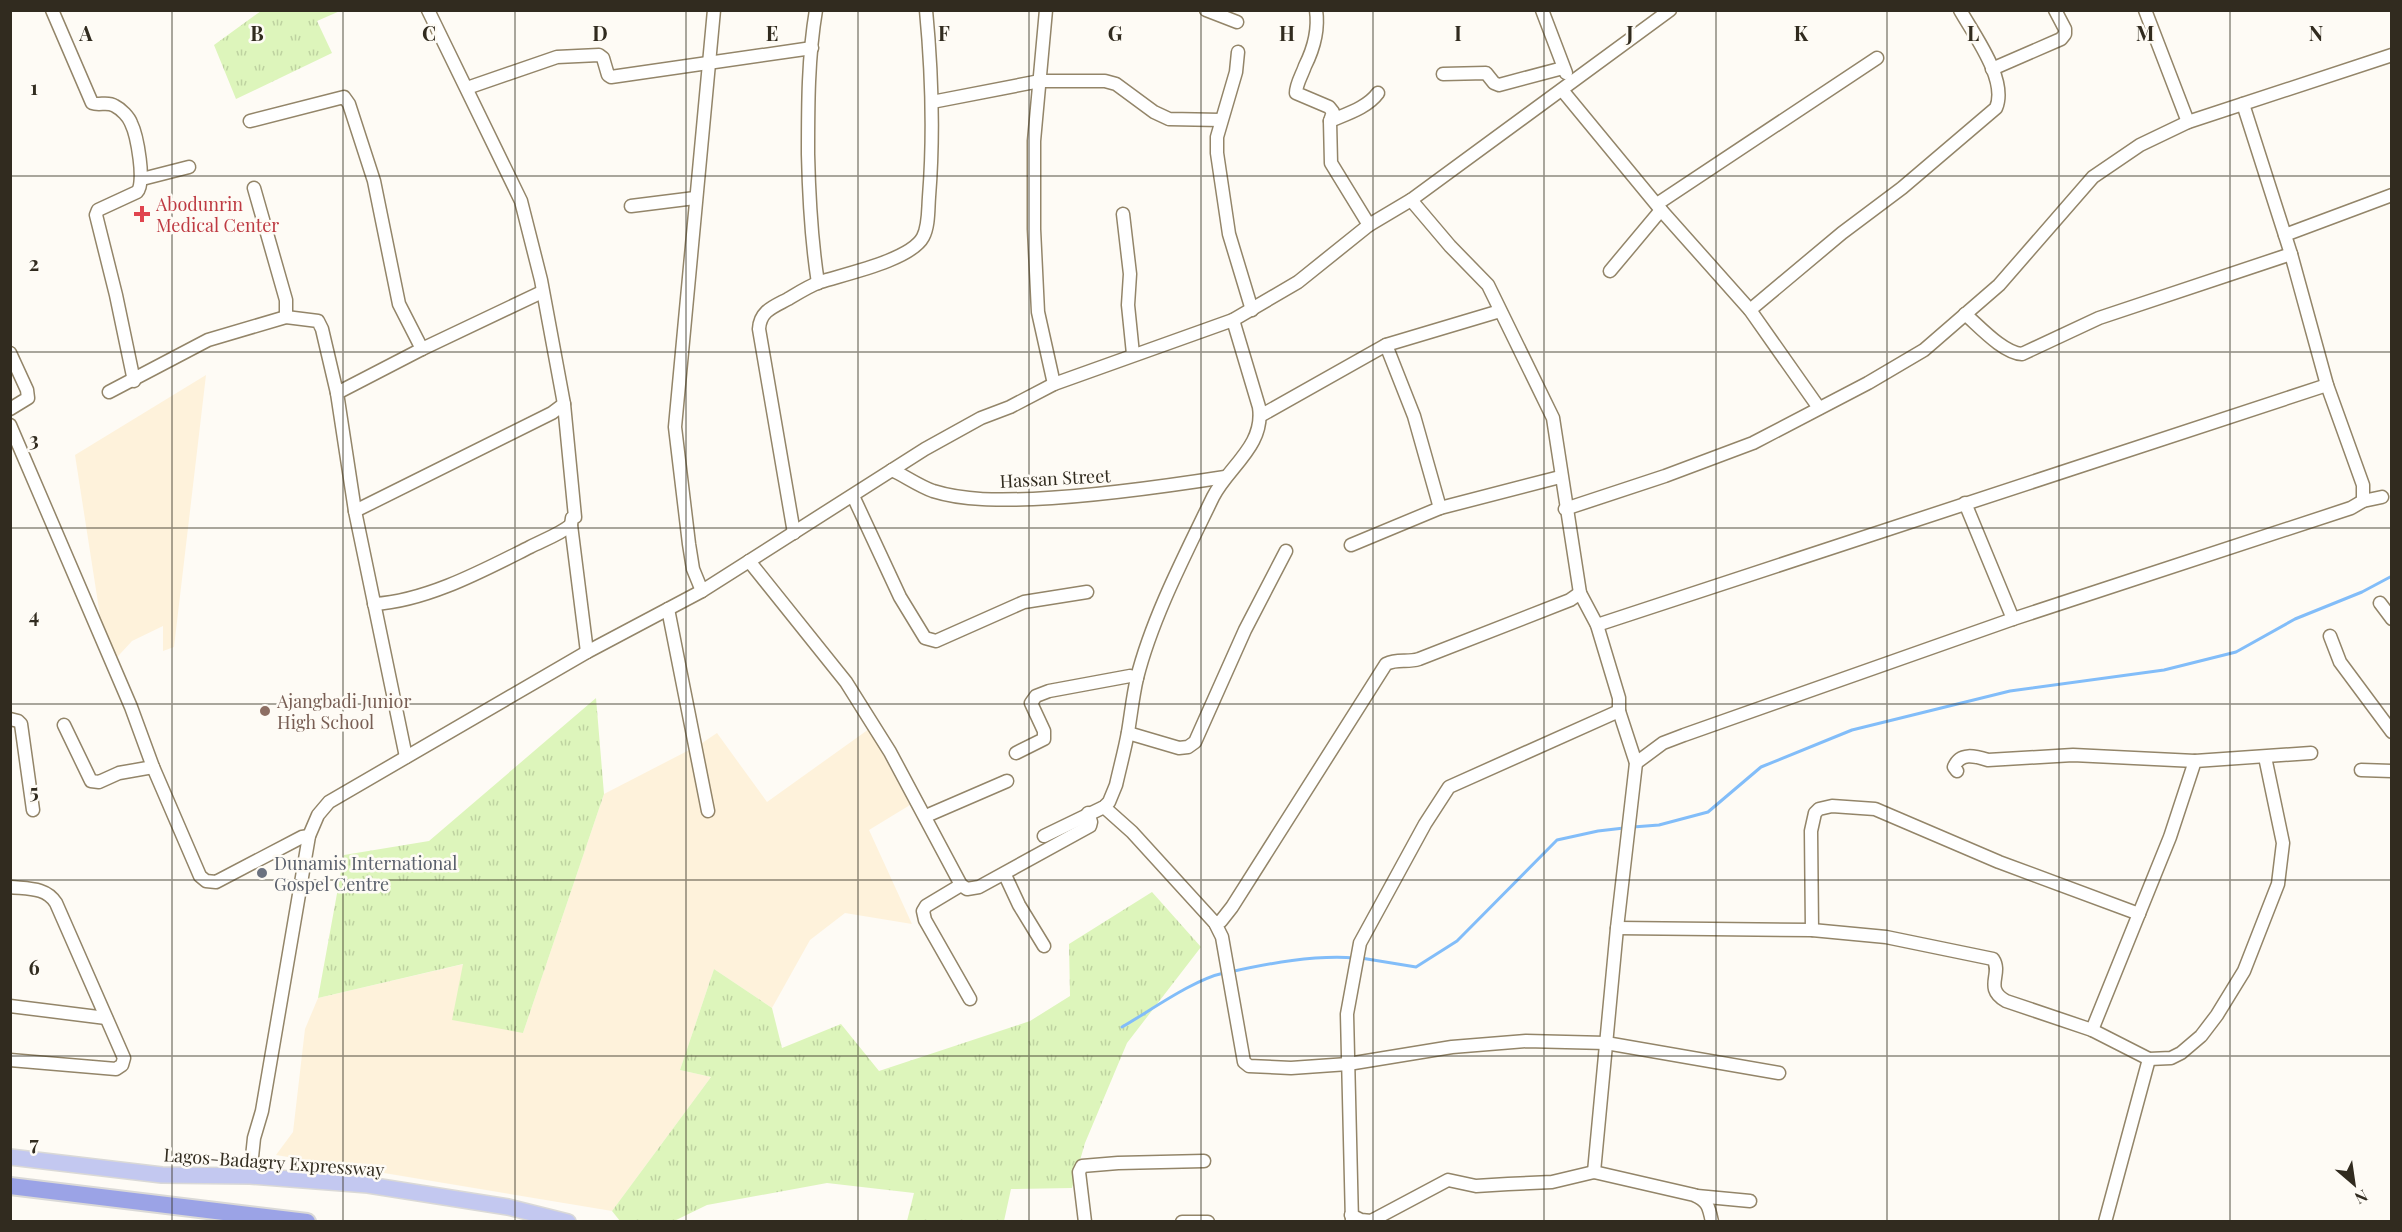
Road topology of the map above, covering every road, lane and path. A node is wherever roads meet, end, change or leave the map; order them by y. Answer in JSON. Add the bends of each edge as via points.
{"nodes":[{"id":1,"x":52,"y":10,"type":"edge"},
{"id":2,"x":428,"y":10,"type":"edge"},
{"id":3,"x":714,"y":10,"type":"edge"},
{"id":4,"x":816,"y":10,"type":"edge"},
{"id":5,"x":926,"y":10,"type":"edge"},
{"id":6,"x":1046,"y":10,"type":"edge"},
{"id":7,"x":1206,"y":10,"type":"edge"},
{"id":8,"x":1316,"y":10,"type":"edge"},
{"id":9,"x":1542,"y":10,"type":"edge"},
{"id":10,"x":1670,"y":10,"type":"edge"},
{"id":11,"x":1960,"y":10,"type":"edge"},
{"id":12,"x":2055,"y":10,"type":"edge"},
{"id":13,"x":2145,"y":10,"type":"edge"},
{"id":14,"x":1237,"y":22,"type":"dead end"},
{"id":15,"x":812,"y":48,"type":"junction"},
{"id":16,"x":1238,"y":52,"type":"dead end"},
{"id":17,"x":2391,"y":55,"type":"edge"},
{"id":18,"x":1877,"y":58,"type":"dead end"},
{"id":19,"x":708,"y":61,"type":"junction"},
{"id":20,"x":1563,"y":68,"type":"junction"},
{"id":21,"x":1992,"y":69,"type":"junction"},
{"id":22,"x":1443,"y":74,"type":"dead end"},
{"id":23,"x":1040,"y":81,"type":"junction"},
{"id":24,"x":1567,"y":86,"type":"junction"},
{"id":25,"x":467,"y":88,"type":"junction"},
{"id":26,"x":1378,"y":93,"type":"dead end"},
{"id":27,"x":932,"y":102,"type":"junction"},
{"id":28,"x":2243,"y":104,"type":"junction"},
{"id":29,"x":250,"y":120,"type":"dead end"},
{"id":30,"x":1221,"y":120,"type":"junction"},
{"id":31,"x":1330,"y":121,"type":"junction"},
{"id":32,"x":2188,"y":122,"type":"junction"},
{"id":33,"x":189,"y":167,"type":"dead end"},
{"id":34,"x":142,"y":179,"type":"junction"},
{"id":35,"x":254,"y":188,"type":"dead end"},
{"id":36,"x":2391,"y":195,"type":"edge"},
{"id":37,"x":695,"y":198,"type":"junction"},
{"id":38,"x":1411,"y":200,"type":"junction"},
{"id":39,"x":631,"y":206,"type":"dead end"},
{"id":40,"x":1659,"y":207,"type":"junction"},
{"id":41,"x":1124,"y":214,"type":"dead end"},
{"id":42,"x":1369,"y":225,"type":"junction"},
{"id":43,"x":2285,"y":235,"type":"junction"},
{"id":44,"x":2291,"y":254,"type":"junction"},
{"id":45,"x":1610,"y":271,"type":"dead end"},
{"id":46,"x":818,"y":283,"type":"junction"},
{"id":47,"x":542,"y":292,"type":"junction"},
{"id":48,"x":1252,"y":310,"type":"junction"},
{"id":49,"x":1750,"y":310,"type":"junction"},
{"id":50,"x":1500,"y":311,"type":"junction"},
{"id":51,"x":1965,"y":314,"type":"junction"},
{"id":52,"x":286,"y":317,"type":"junction"},
{"id":53,"x":1233,"y":320,"type":"junction"},
{"id":54,"x":1386,"y":345,"type":"junction"},
{"id":55,"x":422,"y":349,"type":"junction"},
{"id":56,"x":10,"y":353,"type":"edge"},
{"id":57,"x":1133,"y":354,"type":"junction"},
{"id":58,"x":134,"y":381,"type":"junction"},
{"id":59,"x":1054,"y":384,"type":"junction"},
{"id":60,"x":2327,"y":385,"type":"junction"},
{"id":61,"x":109,"y":392,"type":"dead end"},
{"id":62,"x":337,"y":393,"type":"junction"},
{"id":63,"x":564,"y":405,"type":"junction"},
{"id":64,"x":1819,"y":408,"type":"junction"},
{"id":65,"x":10,"y":410,"type":"edge"},
{"id":66,"x":1260,"y":416,"type":"junction"},
{"id":67,"x":10,"y":424,"type":"edge"},
{"id":68,"x":892,"y":470,"type":"junction"},
{"id":69,"x":1225,"y":477,"type":"junction"},
{"id":70,"x":1560,"y":477,"type":"junction"},
{"id":71,"x":853,"y":496,"type":"junction"},
{"id":72,"x":2382,"y":497,"type":"dead end"},
{"id":73,"x":2363,"y":501,"type":"junction"},
{"id":74,"x":1965,"y":503,"type":"junction"},
{"id":75,"x":1440,"y":508,"type":"junction"},
{"id":76,"x":1566,"y":509,"type":"junction"},
{"id":77,"x":355,"y":511,"type":"junction"},
{"id":78,"x":571,"y":525,"type":"junction"},
{"id":79,"x":794,"y":533,"type":"junction"},
{"id":80,"x":1351,"y":545,"type":"dead end"},
{"id":81,"x":1286,"y":551,"type":"dead end"},
{"id":82,"x":749,"y":561,"type":"junction"},
{"id":83,"x":702,"y":591,"type":"junction"},
{"id":84,"x":1087,"y":592,"type":"dead end"},
{"id":85,"x":1580,"y":593,"type":"junction"},
{"id":86,"x":2380,"y":603,"type":"dead end"},
{"id":87,"x":374,"y":604,"type":"junction"},
{"id":88,"x":668,"y":609,"type":"junction"},
{"id":89,"x":2013,"y":619,"type":"junction"},
{"id":90,"x":2391,"y":619,"type":"edge"},
{"id":91,"x":1597,"y":625,"type":"junction"},
{"id":92,"x":2330,"y":636,"type":"dead end"},
{"id":93,"x":587,"y":652,"type":"junction"},
{"id":94,"x":1137,"y":678,"type":"junction"},
{"id":95,"x":1619,"y":711,"type":"junction"},
{"id":96,"x":10,"y":719,"type":"edge"},
{"id":97,"x":64,"y":725,"type":"dead end"},
{"id":98,"x":2391,"y":732,"type":"edge"},
{"id":99,"x":1128,"y":733,"type":"junction"},
{"id":100,"x":1016,"y":753,"type":"dead end"},
{"id":101,"x":2311,"y":753,"type":"dead end"},
{"id":102,"x":405,"y":757,"type":"junction"},
{"id":103,"x":2265,"y":757,"type":"junction"},
{"id":104,"x":2195,"y":761,"type":"junction"},
{"id":105,"x":1636,"y":763,"type":"junction"},
{"id":106,"x":153,"y":766,"type":"junction"},
{"id":107,"x":2361,"y":770,"type":"dead end"},
{"id":108,"x":1957,"y":771,"type":"dead end"},
{"id":109,"x":2391,"y":771,"type":"edge"},
{"id":110,"x":1007,"y":781,"type":"dead end"},
{"id":111,"x":1104,"y":807,"type":"junction"},
{"id":112,"x":33,"y":810,"type":"dead end"},
{"id":113,"x":708,"y":811,"type":"dead end"},
{"id":114,"x":1088,"y":813,"type":"junction"},
{"id":115,"x":926,"y":816,"type":"junction"},
{"id":116,"x":309,"y":836,"type":"junction"},
{"id":117,"x":1044,"y":836,"type":"dead end"},
{"id":118,"x":1005,"y":874,"type":"junction"},
{"id":119,"x":961,"y":885,"type":"junction"},
{"id":120,"x":10,"y":887,"type":"edge"},
{"id":121,"x":2139,"y":914,"type":"junction"},
{"id":122,"x":1215,"y":922,"type":"junction"},
{"id":123,"x":1617,"y":928,"type":"junction"},
{"id":124,"x":1812,"y":930,"type":"junction"},
{"id":125,"x":1044,"y":946,"type":"dead end"},
{"id":126,"x":970,"y":999,"type":"dead end"},
{"id":127,"x":10,"y":1006,"type":"edge"},
{"id":128,"x":106,"y":1018,"type":"junction"},
{"id":129,"x":2092,"y":1030,"type":"junction"},
{"id":130,"x":1606,"y":1043,"type":"junction"},
{"id":131,"x":2149,"y":1059,"type":"junction"},
{"id":132,"x":10,"y":1060,"type":"edge"},
{"id":133,"x":1348,"y":1064,"type":"junction"},
{"id":134,"x":1779,"y":1073,"type":"dead end"},
{"id":135,"x":10,"y":1156,"type":"edge"},
{"id":136,"x":1204,"y":1161,"type":"dead end"},
{"id":137,"x":1594,"y":1172,"type":"junction"},
{"id":138,"x":250,"y":1176,"type":"junction"},
{"id":139,"x":10,"y":1186,"type":"edge"},
{"id":140,"x":1694,"y":1195,"type":"junction"},
{"id":141,"x":1749,"y":1201,"type":"dead end"},
{"id":142,"x":1352,"y":1218,"type":"edge"},
{"id":143,"x":307,"y":1221,"type":"edge"},
{"id":144,"x":568,"y":1221,"type":"edge"},
{"id":145,"x":1085,"y":1221,"type":"edge"},
{"id":146,"x":1182,"y":1221,"type":"edge"},
{"id":147,"x":1208,"y":1221,"type":"edge"},
{"id":148,"x":1712,"y":1221,"type":"edge"},
{"id":149,"x":2105,"y":1221,"type":"edge"}],
"edges":[{"from":1,"to":34,"type":"street","via":[[92,103],[116,106],[131,121]]},
{"from":2,"to":25,"type":"street"},
{"from":3,"to":19,"type":"street"},
{"from":4,"to":15,"type":"street"},
{"from":5,"to":27,"type":"street"},
{"from":6,"to":23,"type":"street"},
{"from":7,"to":14,"type":"street"},
{"from":8,"to":31,"type":"street","via":[[1316,37],[1295,90],[1298,95],[1329,107],[1333,112]]},
{"from":9,"to":20,"type":"street"},
{"from":10,"to":24,"type":"street"},
{"from":11,"to":21,"type":"street"},
{"from":12,"to":21,"type":"street","via":[[2065,29],[2061,39]]},
{"from":13,"to":32,"type":"street"},
{"from":15,"to":19,"type":"street"},
{"from":15,"to":46,"type":"street","via":[[808,121],[810,224]]},
{"from":16,"to":30,"type":"street"},
{"from":17,"to":28,"type":"street"},
{"from":18,"to":40,"type":"street"},
{"from":19,"to":25,"type":"street","via":[[611,77],[599,55],[556,57]]},
{"from":19,"to":37,"type":"street"},
{"from":20,"to":22,"type":"street","via":[[1499,85],[1486,73]]},
{"from":20,"to":24,"type":"street"},
{"from":21,"to":49,"type":"street","via":[[1999,87],[1996,108]]},
{"from":23,"to":27,"type":"street"},
{"from":23,"to":30,"type":"street","via":[[1105,81],[1116,84],[1169,119]]},
{"from":23,"to":59,"type":"street","via":[[1034,141],[1034,229],[1038,312]]},
{"from":24,"to":38,"type":"street"},
{"from":24,"to":40,"type":"street"},
{"from":25,"to":47,"type":"street","via":[[521,201]]},
{"from":26,"to":31,"type":"street","via":[[1374,99]]},
{"from":27,"to":46,"type":"street","via":[[933,144],[923,238],[911,251]]},
{"from":28,"to":32,"type":"street"},
{"from":28,"to":43,"type":"street"},
{"from":29,"to":55,"type":"street","via":[[344,97],[374,181],[399,304]]},
{"from":30,"to":48,"type":"street","via":[[1216,136],[1217,153],[1229,234]]},
{"from":31,"to":42,"type":"street","via":[[1331,163]]},
{"from":32,"to":51,"type":"street","via":[[2140,145],[2092,177],[1998,285]]},
{"from":33,"to":34,"type":"street"},
{"from":34,"to":58,"type":"street","via":[[141,189],[98,210],[96,215]]},
{"from":35,"to":52,"type":"street","via":[[286,300]]},
{"from":36,"to":43,"type":"street"},
{"from":37,"to":39,"type":"street"},
{"from":37,"to":83,"type":"street","via":[[675,427],[693,569]]},
{"from":38,"to":42,"type":"street"},
{"from":38,"to":50,"type":"street","via":[[1488,285]]},
{"from":40,"to":45,"type":"street"},
{"from":40,"to":49,"type":"street"},
{"from":41,"to":57,"type":"street"},
{"from":42,"to":48,"type":"street","via":[[1298,282]]},
{"from":43,"to":44,"type":"street"},
{"from":44,"to":51,"type":"street","via":[[2099,318],[2022,354],[2008,350]]},
{"from":44,"to":60,"type":"street"},
{"from":46,"to":79,"type":"street","via":[[772,307],[759,319]]},
{"from":47,"to":55,"type":"street"},
{"from":47,"to":63,"type":"street"},
{"from":48,"to":53,"type":"street"},
{"from":49,"to":64,"type":"street"},
{"from":50,"to":54,"type":"street"},
{"from":50,"to":70,"type":"street","via":[[1553,418]]},
{"from":51,"to":64,"type":"street","via":[[1924,350]]},
{"from":52,"to":58,"type":"street","via":[[208,340]]},
{"from":52,"to":62,"type":"street","via":[[318,321]]},
{"from":53,"to":57,"type":"street"},
{"from":53,"to":66,"type":"street"},
{"from":54,"to":66,"type":"street"},
{"from":54,"to":75,"type":"street","via":[[1414,416]]},
{"from":55,"to":62,"type":"street"},
{"from":56,"to":65,"type":"street","via":[[28,398]]},
{"from":57,"to":59,"type":"street"},
{"from":58,"to":61,"type":"street"},
{"from":59,"to":68,"type":"street","via":[[981,418]]},
{"from":60,"to":73,"type":"street","via":[[2363,485]]},
{"from":60,"to":74,"type":"street"},
{"from":62,"to":77,"type":"street"},
{"from":63,"to":77,"type":"street"},
{"from":63,"to":78,"type":"street","via":[[575,517]]},
{"from":64,"to":76,"type":"street","via":[[1753,443]]},
{"from":66,"to":69,"type":"street","via":[[1250,448]]},
{"from":67,"to":106,"type":"street"},
{"from":68,"to":69,"type":"street","name":"Hassan Street","via":[[932,490],[963,498],[996,500],[1106,494]]},
{"from":68,"to":71,"type":"street"},
{"from":69,"to":94,"type":"street","via":[[1167,593]]},
{"from":70,"to":75,"type":"street"},
{"from":70,"to":76,"type":"street"},
{"from":71,"to":79,"type":"street"},
{"from":71,"to":84,"type":"street","via":[[900,597],[925,638],[936,641],[1024,602]]},
{"from":72,"to":73,"type":"street"},
{"from":73,"to":89,"type":"street"},
{"from":74,"to":89,"type":"street"},
{"from":74,"to":91,"type":"street"},
{"from":75,"to":80,"type":"street"},
{"from":76,"to":85,"type":"street"},
{"from":77,"to":87,"type":"street"},
{"from":78,"to":87,"type":"street","via":[[443,588]]},
{"from":78,"to":93,"type":"street"},
{"from":79,"to":82,"type":"street"},
{"from":81,"to":99,"type":"street","via":[[1245,630],[1195,742],[1179,748]]},
{"from":82,"to":83,"type":"street"},
{"from":82,"to":115,"type":"street","via":[[846,682]]},
{"from":83,"to":88,"type":"street"},
{"from":85,"to":91,"type":"street"},
{"from":85,"to":122,"type":"street","via":[[1419,659],[1398,659],[1386,664],[1232,907],[1221,921]]},
{"from":86,"to":90,"type":"street"},
{"from":87,"to":102,"type":"street"},
{"from":88,"to":93,"type":"street"},
{"from":88,"to":113,"type":"street"},
{"from":89,"to":105,"type":"street","via":[[1663,743]]},
{"from":91,"to":95,"type":"street"},
{"from":92,"to":98,"type":"street","via":[[2340,662]]},
{"from":93,"to":102,"type":"street"},
{"from":94,"to":99,"type":"street"},
{"from":94,"to":100,"type":"street","via":[[1130,676],[1036,696],[1031,703],[1044,739]]},
{"from":95,"to":105,"type":"street"},
{"from":95,"to":133,"type":"street","via":[[1449,787],[1360,943],[1347,1014]]},
{"from":96,"to":112,"type":"street","via":[[21,724]]},
{"from":97,"to":106,"type":"street","via":[[91,781]]},
{"from":99,"to":111,"type":"street","via":[[1116,785]]},
{"from":101,"to":103,"type":"street"},
{"from":102,"to":116,"type":"street","via":[[329,802],[318,814]]},
{"from":103,"to":104,"type":"street"},
{"from":103,"to":131,"type":"street","via":[[2283,851],[2278,884],[2256,944],[2233,991],[2200,1036],[2171,1058]]},
{"from":104,"to":108,"type":"street","via":[[2073,755],[1988,760],[1964,756],[1956,760]]},
{"from":104,"to":121,"type":"street"},
{"from":105,"to":123,"type":"street"},
{"from":106,"to":116,"type":"street","via":[[200,876],[206,881],[216,882]]},
{"from":107,"to":109,"type":"street"},
{"from":110,"to":115,"type":"street"},
{"from":111,"to":114,"type":"street"},
{"from":111,"to":122,"type":"street"},
{"from":114,"to":117,"type":"street"},
{"from":114,"to":118,"type":"street","via":[[1090,826]]},
{"from":115,"to":119,"type":"street"},
{"from":116,"to":138,"type":"street"},
{"from":118,"to":119,"type":"street","via":[[972,889]]},
{"from":118,"to":125,"type":"street"},
{"from":119,"to":126,"type":"street","via":[[923,911]]},
{"from":120,"to":128,"type":"street","via":[[51,895]]},
{"from":121,"to":124,"type":"street","via":[[1999,862],[1875,809],[1832,806],[1818,809],[1813,818]]},
{"from":121,"to":129,"type":"street"},
{"from":122,"to":133,"type":"street","via":[[1222,937],[1244,1062],[1248,1066],[1291,1068]]},
{"from":123,"to":124,"type":"street"},
{"from":123,"to":130,"type":"street"},
{"from":124,"to":129,"type":"street","via":[[1886,937],[1993,959],[1997,996]]},
{"from":127,"to":128,"type":"street"},
{"from":128,"to":132,"type":"street","via":[[124,1058],[116,1069]]},
{"from":129,"to":131,"type":"street"},
{"from":130,"to":133,"type":"street","via":[[1526,1041],[1452,1047]]},
{"from":130,"to":134,"type":"street"},
{"from":130,"to":137,"type":"street"},
{"from":131,"to":149,"type":"street"},
{"from":133,"to":142,"type":"street"},
{"from":135,"to":138,"type":"main road","name":"Lagos-Badagry Expressway","via":[[162,1175]]},
{"from":136,"to":145,"type":"street","via":[[1082,1166],[1079,1172]]},
{"from":137,"to":140,"type":"street"},
{"from":137,"to":142,"type":"street","via":[[1552,1182],[1476,1186],[1448,1180],[1371,1221]]},
{"from":138,"to":144,"type":"main road","name":"Lagos-Badagry Expressway","via":[[368,1185],[508,1207]]},
{"from":139,"to":143,"type":"highway"},
{"from":140,"to":141,"type":"street"},
{"from":140,"to":148,"type":"street","via":[[1709,1206]]},
{"from":146,"to":147,"type":"street"}]}
